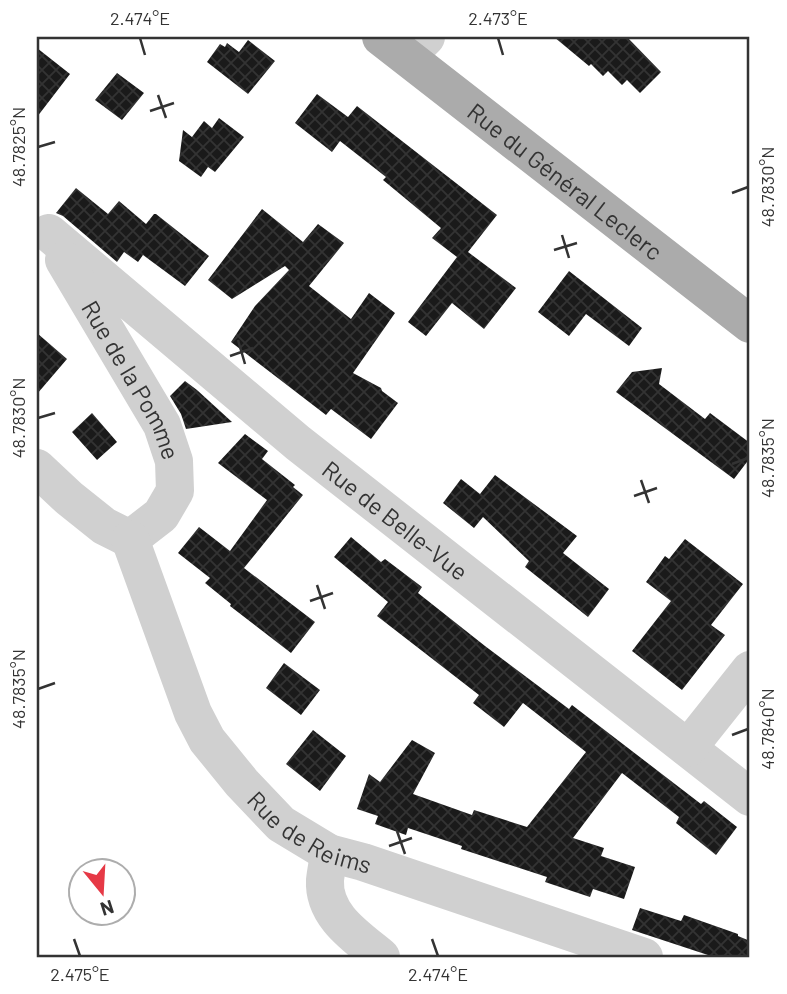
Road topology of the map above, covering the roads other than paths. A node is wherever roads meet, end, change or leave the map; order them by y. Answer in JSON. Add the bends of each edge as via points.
{"nodes":[{"id":1,"x":405,"y":43,"type":"edge"},
{"id":2,"x":43,"y":225,"type":"edge"},
{"id":3,"x":750,"y":324,"type":"edge"},
{"id":4,"x":37,"y":468,"type":"edge"},
{"id":5,"x":130,"y":539,"type":"junction"},
{"id":6,"x":750,"y":670,"type":"edge"},
{"id":7,"x":688,"y":748,"type":"junction"},
{"id":8,"x":750,"y":797,"type":"edge"},
{"id":9,"x":330,"y":853,"type":"junction"},
{"id":10,"x":381,"y":957,"type":"edge"},
{"id":11,"x":644,"y":957,"type":"edge"}],
"edges":[{"from":1,"to":3,"type":"main road","name":"Rue du Général Leclerc"},
{"from":2,"to":5,"type":"street","name":"Rue de la Pomme","via":[[162,425],[174,461],[175,491],[160,515]]},
{"from":2,"to":7,"type":"street","name":"Rue de Belle-Vue","via":[[298,443]]},
{"from":4,"to":5,"type":"street","via":[[104,526]]},
{"from":5,"to":9,"type":"street","name":"Rue de Reims","via":[[207,740],[281,824]]},
{"from":6,"to":7,"type":"street"},
{"from":7,"to":8,"type":"street","name":"Rue de Belle-Vue"},
{"from":9,"to":10,"type":"street","via":[[325,883],[329,904],[342,924]]},
{"from":9,"to":11,"type":"street","name":"Rue de Reims"}]}
